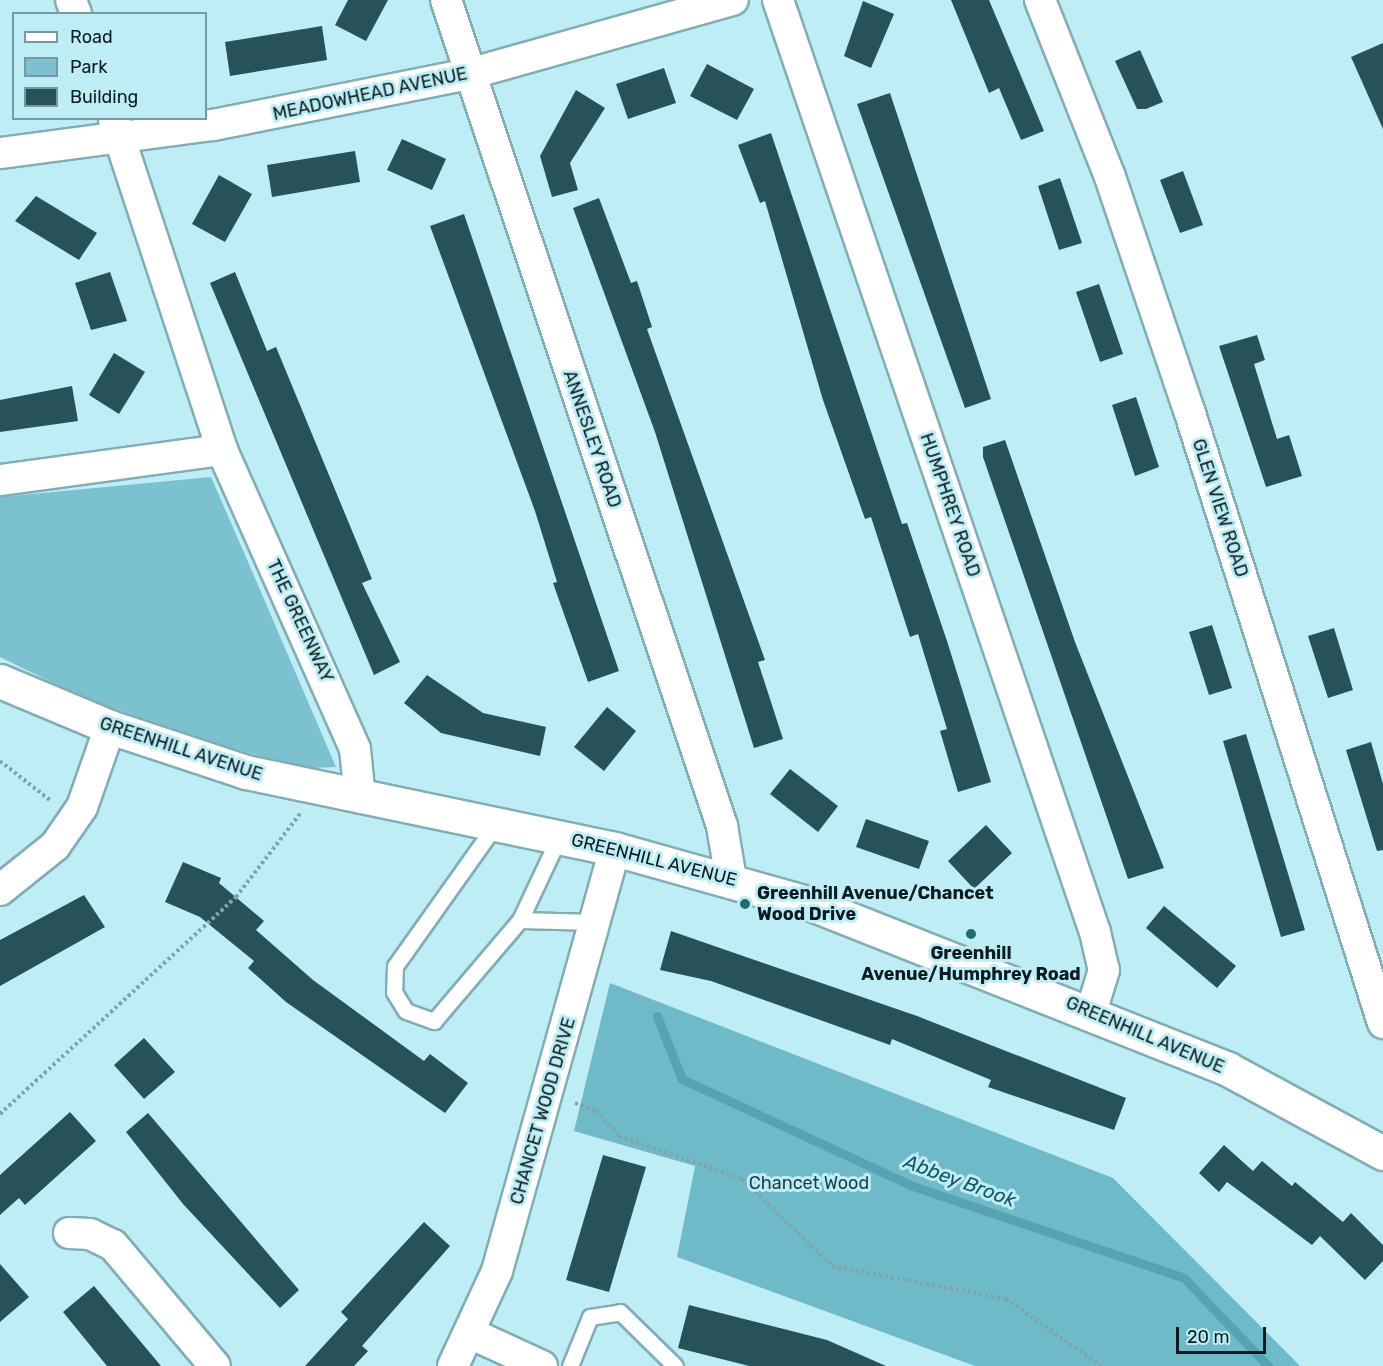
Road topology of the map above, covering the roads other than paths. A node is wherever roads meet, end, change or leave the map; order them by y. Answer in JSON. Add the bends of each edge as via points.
{"nodes":[{"id":1,"x":446,"y":0,"type":"edge"},
{"id":2,"x":733,"y":0,"type":"edge"},
{"id":3,"x":778,"y":0,"type":"edge"},
{"id":4,"x":1040,"y":0,"type":"edge"},
{"id":5,"x":469,"y":74,"type":"junction"},
{"id":6,"x":207,"y":114,"type":"edge"},
{"id":7,"x":169,"y":120,"type":"edge"},
{"id":8,"x":117,"y":128,"type":"edge"},
{"id":9,"x":0,"y":153,"type":"edge"},
{"id":10,"x":222,"y":450,"type":"junction"},
{"id":11,"x":0,"y":480,"type":"edge"},
{"id":12,"x":0,"y":681,"type":"edge"},
{"id":13,"x":110,"y":727,"type":"junction"},
{"id":14,"x":360,"y":798,"type":"junction"},
{"id":15,"x":496,"y":823,"type":"junction"},
{"id":16,"x":559,"y":837,"type":"junction"},
{"id":17,"x":615,"y":849,"type":"junction"},
{"id":18,"x":731,"y":879,"type":"junction"},
{"id":19,"x":0,"y":890,"type":"edge"},
{"id":20,"x":520,"y":920,"type":"junction"},
{"id":21,"x":596,"y":921,"type":"junction"},
{"id":22,"x":1091,"y":1012,"type":"junction"},
{"id":23,"x":1383,"y":1023,"type":"edge"},
{"id":24,"x":1383,"y":1153,"type":"edge"},
{"id":25,"x":69,"y":1233,"type":"dead end"},
{"id":26,"x":472,"y":1334,"type":"junction"},
{"id":27,"x":215,"y":1366,"type":"edge"},
{"id":28,"x":453,"y":1366,"type":"edge"},
{"id":29,"x":542,"y":1366,"type":"edge"},
{"id":30,"x":570,"y":1366,"type":"edge"},
{"id":31,"x":675,"y":1366,"type":"edge"}],
"edges":[{"from":1,"to":5,"type":"street","name":"ANNESLEY ROAD"},
{"from":2,"to":5,"type":"street","name":"MEADOWHEAD AVENUE"},
{"from":3,"to":22,"type":"street","name":"HUMPHREY ROAD","via":[[1095,932],[1104,970]]},
{"from":4,"to":23,"type":"street","name":"GLEN VIEW ROAD","via":[[1110,177],[1189,410]]},
{"from":5,"to":6,"type":"street","name":"MEADOWHEAD AVENUE"},
{"from":5,"to":18,"type":"street","name":"ANNESLEY ROAD","via":[[722,826]]},
{"from":7,"to":8,"type":"street","name":"MEADOWHEAD AVENUE"},
{"from":8,"to":9,"type":"street","name":"MEADOWHEAD AVENUE"},
{"from":8,"to":10,"type":"street","name":"THE GREENWAY"},
{"from":10,"to":11,"type":"street"},
{"from":10,"to":14,"type":"street","name":"THE GREENWAY","via":[[356,749]]},
{"from":12,"to":13,"type":"street","name":"GREENHILL AVENUE"},
{"from":13,"to":14,"type":"street","name":"GREENHILL AVENUE","via":[[246,772]]},
{"from":13,"to":19,"type":"street","via":[[74,819],[55,846]]},
{"from":14,"to":15,"type":"street","name":"GREENHILL AVENUE"},
{"from":15,"to":16,"type":"street","name":"GREENHILL AVENUE"},
{"from":15,"to":20,"type":"lane","via":[[394,966],[391,980],[397,1001],[423,1021],[434,1021]]},
{"from":16,"to":17,"type":"street","name":"GREENHILL AVENUE"},
{"from":16,"to":20,"type":"lane"},
{"from":17,"to":18,"type":"street","name":"GREENHILL AVENUE"},
{"from":17,"to":21,"type":"street","name":"CHANCET WOOD DRIVE"},
{"from":18,"to":22,"type":"street","name":"GREENHILL AVENUE"},
{"from":20,"to":21,"type":"lane"},
{"from":21,"to":26,"type":"street","name":"CHANCET WOOD DRIVE","via":[[498,1270]]},
{"from":22,"to":24,"type":"street","name":"GREENHILL AVENUE","via":[[1228,1070]]},
{"from":25,"to":27,"type":"street","via":[[90,1234],[113,1245]]},
{"from":26,"to":28,"type":"street","name":"CHANCET WOOD DRIVE"},
{"from":26,"to":29,"type":"street"},
{"from":30,"to":31,"type":"lane","via":[[590,1317],[620,1312]]}]}
